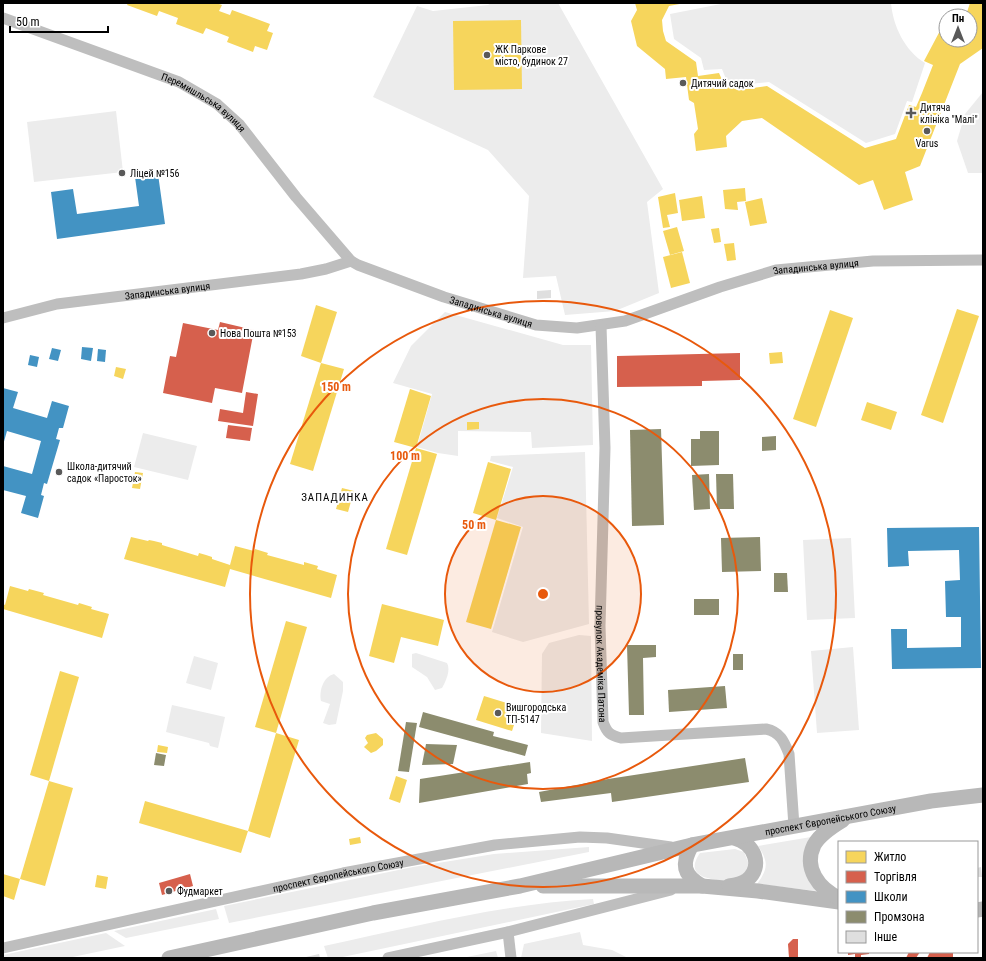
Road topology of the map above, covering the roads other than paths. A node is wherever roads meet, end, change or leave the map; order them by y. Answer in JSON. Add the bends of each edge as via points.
{"nodes":[{"id":1,"x":3,"y":18,"type":"edge"},
{"id":2,"x":351,"y":260,"type":"junction"},
{"id":3,"x":983,"y":260,"type":"edge"},
{"id":4,"x":3,"y":318,"type":"edge"},
{"id":5,"x":601,"y":326,"type":"junction"},
{"id":6,"x":983,"y":795,"type":"edge"},
{"id":7,"x":847,"y":817,"type":"junction"},
{"id":8,"x":794,"y":826,"type":"junction"},
{"id":9,"x":734,"y":838,"type":"junction"},
{"id":10,"x":685,"y":847,"type":"junction"},
{"id":11,"x":520,"y":886,"type":"junction"},
{"id":12,"x":686,"y":886,"type":"junction"},
{"id":13,"x":702,"y":886,"type":"junction"},
{"id":14,"x":726,"y":887,"type":"junction"},
{"id":15,"x":838,"y":897,"type":"edge"},
{"id":16,"x":838,"y":902,"type":"edge"},
{"id":17,"x":508,"y":932,"type":"junction"},
{"id":18,"x":3,"y":948,"type":"edge"},
{"id":19,"x":169,"y":958,"type":"edge"},
{"id":20,"x":388,"y":958,"type":"edge"},
{"id":21,"x":511,"y":958,"type":"edge"}],
"edges":[{"from":1,"to":2,"type":"street","name":"Перемишльська вулиця","via":[[179,82],[217,104],[239,124],[296,197]]},
{"from":2,"to":4,"type":"street","name":"Западинська вулиця","via":[[326,269],[300,274],[57,304]]},
{"from":2,"to":5,"type":"street","name":"Западинська вулиця","via":[[358,265],[444,297],[536,325],[577,328]]},
{"from":3,"to":5,"type":"street","name":"Западинська вулиця","via":[[873,261],[776,270],[625,321]]},
{"from":5,"to":8,"type":"street","name":"провулок Академіка Патона","via":[[605,448],[600,626],[603,722],[606,731],[621,738],[766,729],[774,731],[783,740],[789,754]]},
{"from":6,"to":7,"type":"main road","name":"проспект Європейського Союзу","via":[[931,801]]},
{"from":7,"to":8,"type":"main road","name":"проспект Європейського Союзу"},
{"from":7,"to":15,"type":"main road","via":[[825,832],[814,844],[810,861],[813,875],[823,889]]},
{"from":8,"to":9,"type":"main road","name":"проспект Європейського Союзу"},
{"from":9,"to":10,"type":"main road","name":"проспект Європейського Союзу"},
{"from":9,"to":14,"type":"main road","via":[[748,844],[753,850],[755,862],[748,879],[741,884]]},
{"from":10,"to":11,"type":"main road","name":"проспект Європейського Союзу"},
{"from":10,"to":13,"type":"main road","via":[[685,869],[692,880]]},
{"from":10,"to":18,"type":"street","name":"проспект Європейського Союзу","via":[[580,837],[495,845],[343,873]]},
{"from":11,"to":12,"type":"main road","name":"проспект Європейського Союзу"},
{"from":11,"to":19,"type":"main road","name":"проспект Європейського Союзу","via":[[373,913]]},
{"from":12,"to":13,"type":"main road","name":"проспект Європейського Союзу"},
{"from":12,"to":17,"type":"street","name":"проспект Європейського Союзу"},
{"from":13,"to":14,"type":"main road","name":"проспект Європейського Союзу"},
{"from":14,"to":16,"type":"main road","name":"проспект Європейського Союзу"},
{"from":17,"to":20,"type":"street","name":"проспект Європейського Союзу"},
{"from":17,"to":21,"type":"street"}]}
